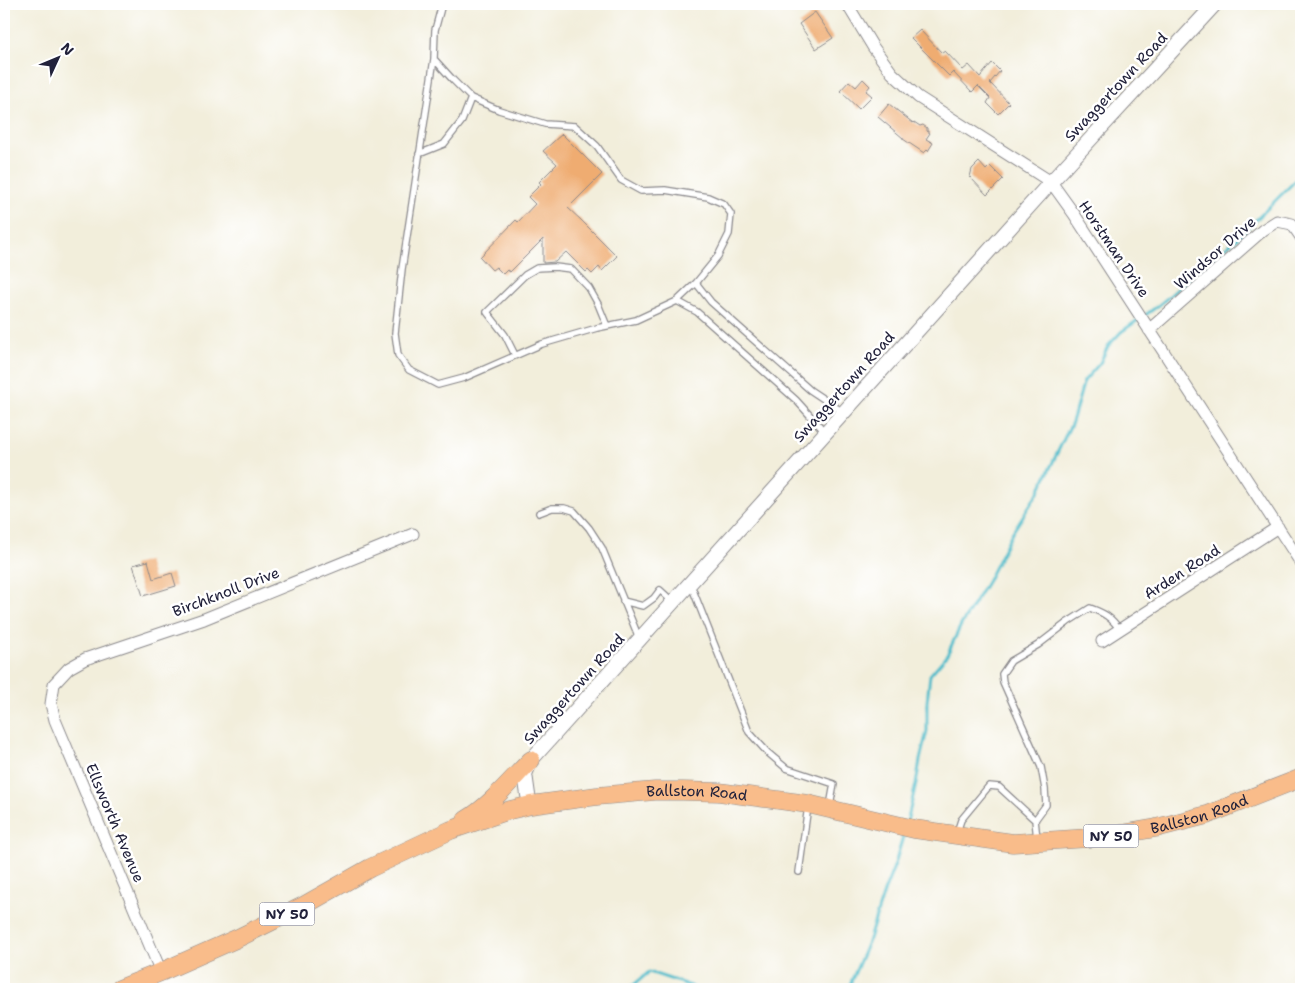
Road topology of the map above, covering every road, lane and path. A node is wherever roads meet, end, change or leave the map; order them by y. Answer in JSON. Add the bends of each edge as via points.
{"nodes":[{"id":1,"x":442,"y":4,"type":"edge"},
{"id":2,"x":847,"y":4,"type":"edge"},
{"id":3,"x":1209,"y":6,"type":"edge"},
{"id":4,"x":434,"y":59,"type":"junction"},
{"id":5,"x":471,"y":98,"type":"junction"},
{"id":6,"x":420,"y":154,"type":"junction"},
{"id":7,"x":1051,"y":182,"type":"junction"},
{"id":8,"x":1301,"y":237,"type":"edge"},
{"id":9,"x":696,"y":282,"type":"junction"},
{"id":10,"x":677,"y":301,"type":"junction"},
{"id":11,"x":607,"y":326,"type":"junction"},
{"id":12,"x":1150,"y":330,"type":"junction"},
{"id":13,"x":515,"y":355,"type":"junction"},
{"id":14,"x":843,"y":412,"type":"junction"},
{"id":15,"x":825,"y":432,"type":"junction"},
{"id":16,"x":539,"y":513,"type":"dead end"},
{"id":17,"x":1278,"y":528,"type":"junction"},
{"id":18,"x":413,"y":534,"type":"dead end"},
{"id":19,"x":1301,"y":564,"type":"edge"},
{"id":20,"x":690,"y":583,"type":"junction"},
{"id":21,"x":623,"y":601,"type":"junction"},
{"id":22,"x":673,"y":602,"type":"junction"},
{"id":23,"x":1120,"y":630,"type":"junction"},
{"id":24,"x":639,"y":640,"type":"junction"},
{"id":25,"x":1102,"y":642,"type":"dead end"},
{"id":26,"x":54,"y":684,"type":"joint"},
{"id":27,"x":531,"y":760,"type":"junction"},
{"id":28,"x":1301,"y":778,"type":"edge"},
{"id":29,"x":808,"y":804,"type":"junction"},
{"id":30,"x":532,"y":805,"type":"junction"},
{"id":31,"x":829,"y":808,"type":"junction"},
{"id":32,"x":1034,"y":820,"type":"junction"},
{"id":33,"x":451,"y":830,"type":"junction"},
{"id":34,"x":956,"y":835,"type":"junction"},
{"id":35,"x":1038,"y":841,"type":"junction"},
{"id":36,"x":799,"y":872,"type":"dead end"},
{"id":37,"x":161,"y":972,"type":"junction"},
{"id":38,"x":119,"y":989,"type":"edge"}],
"edges":[{"from":1,"to":4,"type":"lane","via":[[435,30]]},
{"from":2,"to":7,"type":"street","name":"Horstman Drive","via":[[892,73],[918,97]]},
{"from":3,"to":7,"type":"street","name":"Swaggertown Road"},
{"from":4,"to":5,"type":"lane"},
{"from":4,"to":6,"type":"lane"},
{"from":5,"to":6,"type":"lane","via":[[462,121],[444,144]]},
{"from":5,"to":9,"type":"lane","via":[[545,124],[575,126],[597,146],[621,180],[641,191],[665,190],[708,197],[724,204],[731,214],[729,234],[718,256]]},
{"from":6,"to":13,"type":"lane","via":[[402,269],[395,333],[398,355],[409,370],[438,384],[464,378]]},
{"from":7,"to":12,"type":"street","name":"Horstman Drive"},
{"from":7,"to":14,"type":"street","name":"Swaggertown Road"},
{"from":8,"to":12,"type":"street","name":"Windsor Drive","via":[[1292,224],[1277,221],[1270,225]]},
{"from":9,"to":10,"type":"lane"},
{"from":9,"to":14,"type":"lane","via":[[711,302],[810,390]]},
{"from":10,"to":11,"type":"lane","via":[[636,320]]},
{"from":10,"to":15,"type":"lane","via":[[697,312],[796,400]]},
{"from":11,"to":13,"type":"lane"},
{"from":11,"to":13,"type":"lane","via":[[589,288],[571,269],[537,268],[525,275],[487,312],[505,335]]},
{"from":12,"to":17,"type":"street","name":"Horstman Drive"},
{"from":14,"to":15,"type":"street","name":"Swaggertown Road"},
{"from":15,"to":20,"type":"street","name":"Swaggertown Road"},
{"from":16,"to":21,"type":"lane","via":[[552,508],[574,511],[602,548]]},
{"from":17,"to":19,"type":"street","name":"Horstman Drive"},
{"from":17,"to":23,"type":"street","name":"Arden Road"},
{"from":18,"to":26,"type":"street","name":"Birchknoll Drive","via":[[204,619],[85,659],[69,668]]},
{"from":20,"to":22,"type":"street","name":"Swaggertown Road"},
{"from":20,"to":31,"type":"lane","via":[[749,732],[786,768],[834,784]]},
{"from":21,"to":22,"type":"lane","via":[[643,606],[660,590]]},
{"from":21,"to":24,"type":"lane"},
{"from":22,"to":24,"type":"street","name":"Swaggertown Road"},
{"from":23,"to":25,"type":"street","name":"Arden Road"},
{"from":23,"to":32,"type":"lane","via":[[1105,614],[1090,608],[1011,660],[1002,674],[1042,767],[1046,805]]},
{"from":24,"to":27,"type":"street","name":"Swaggertown Road"},
{"from":26,"to":37,"type":"street","name":"Ellsworth Avenue","via":[[51,704],[55,720]]},
{"from":27,"to":30,"type":"street","name":"Swaggertown Road","via":[[525,774]]},
{"from":27,"to":33,"type":"main road","via":[[474,815]]},
{"from":28,"to":35,"type":"main road","name":"Ballston Road","number":"NY 50","via":[[1207,815],[1156,828],[1104,837]]},
{"from":29,"to":30,"type":"main road","name":"Ballston Road","number":"NY 50","via":[[683,790],[597,796]]},
{"from":29,"to":31,"type":"main road","name":"Ballston Road","number":"NY 50"},
{"from":29,"to":36,"type":"lane"},
{"from":30,"to":33,"type":"main road","name":"Ballston Road","number":"NY 50"},
{"from":31,"to":34,"type":"main road","name":"Ballston Road","number":"NY 50","via":[[905,828]]},
{"from":32,"to":34,"type":"lane","via":[[999,788],[989,786],[961,820]]},
{"from":32,"to":35,"type":"lane"},
{"from":33,"to":37,"type":"main road","name":"Ballston Road","number":"NY 50","via":[[370,868],[279,918]]},
{"from":34,"to":35,"type":"main road","name":"Ballston Road","number":"NY 50","via":[[1013,843]]},
{"from":37,"to":38,"type":"main road","name":"Ballston Road","number":"NY 50"}]}
